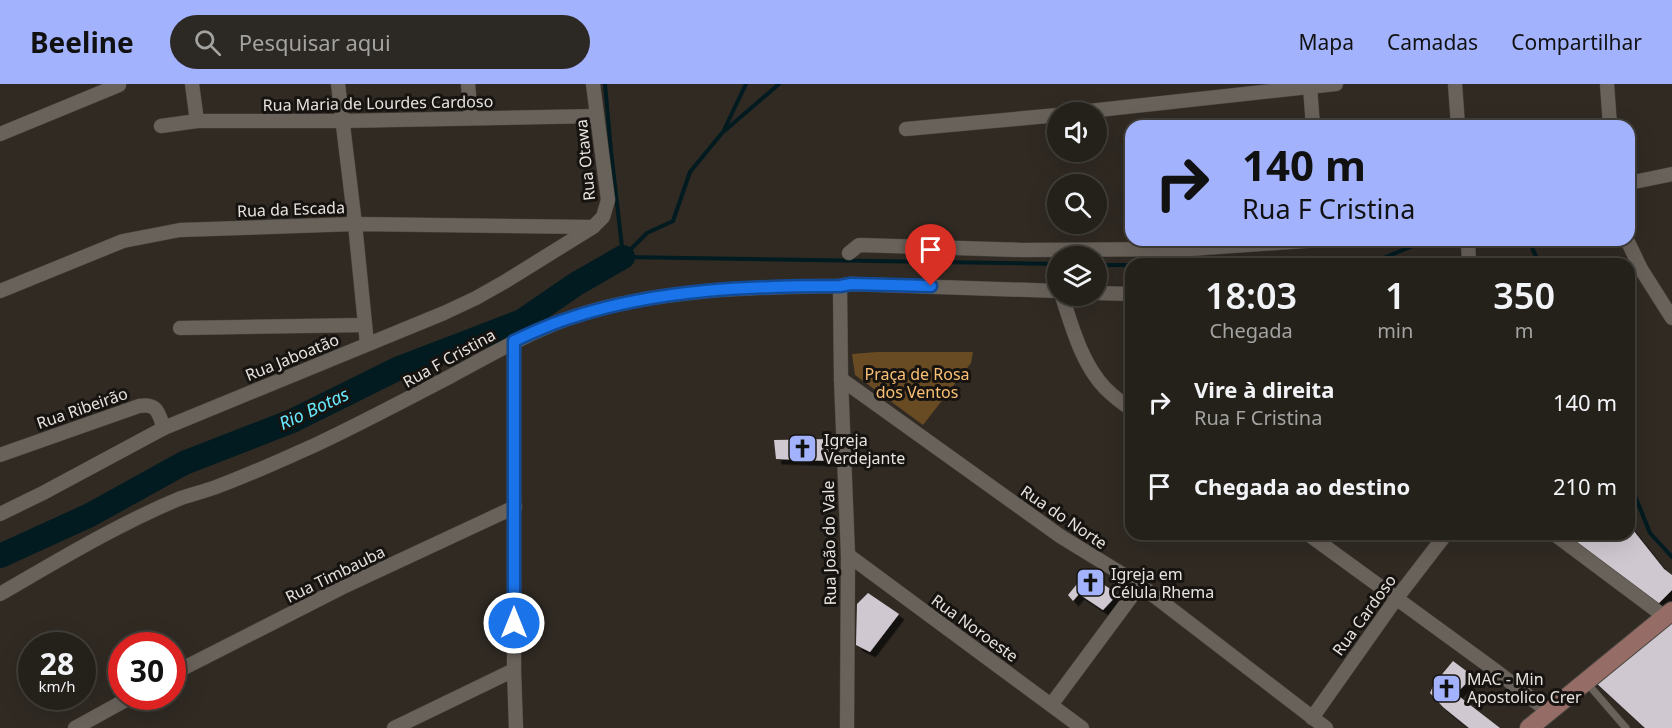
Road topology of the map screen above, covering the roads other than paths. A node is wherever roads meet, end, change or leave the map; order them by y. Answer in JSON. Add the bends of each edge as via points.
{"nodes":[{"id":1,"x":192,"y":84,"type":"edge"},
{"id":2,"x":338,"y":84,"type":"edge"},
{"id":3,"x":468,"y":84,"type":"edge"},
{"id":4,"x":593,"y":84,"type":"edge"},
{"id":5,"x":1336,"y":84,"type":"edge"},
{"id":6,"x":1455,"y":84,"type":"edge"},
{"id":7,"x":1607,"y":84,"type":"edge"},
{"id":8,"x":119,"y":85,"type":"edge"},
{"id":9,"x":1310,"y":87,"type":"junction"},
{"id":10,"x":1107,"y":109,"type":"edge"},
{"id":11,"x":597,"y":116,"type":"junction"},
{"id":12,"x":1047,"y":116,"type":"edge"},
{"id":13,"x":471,"y":118,"type":"junction"},
{"id":14,"x":1313,"y":120,"type":"edge"},
{"id":15,"x":1458,"y":120,"type":"edge"},
{"id":16,"x":1610,"y":120,"type":"edge"},
{"id":17,"x":197,"y":121,"type":"junction"},
{"id":18,"x":342,"y":121,"type":"junction"},
{"id":19,"x":161,"y":126,"type":"dead end"},
{"id":20,"x":906,"y":129,"type":"dead end"},
{"id":21,"x":0,"y":134,"type":"edge"},
{"id":22,"x":1672,"y":174,"type":"edge"},
{"id":23,"x":1635,"y":182,"type":"edge"},
{"id":24,"x":356,"y":224,"type":"junction"},
{"id":25,"x":593,"y":227,"type":"junction"},
{"id":26,"x":1225,"y":246,"type":"edge"},
{"id":27,"x":1631,"y":246,"type":"edge"},
{"id":28,"x":849,"y":253,"type":"dead end"},
{"id":29,"x":840,"y":286,"type":"junction"},
{"id":30,"x":0,"y":291,"type":"edge"},
{"id":31,"x":1047,"y":291,"type":"edge"},
{"id":32,"x":1107,"y":293,"type":"edge"},
{"id":33,"x":1125,"y":294,"type":"edge"},
{"id":34,"x":1066,"y":306,"type":"edge"},
{"id":35,"x":1672,"y":318,"type":"edge"},
{"id":36,"x":365,"y":325,"type":"junction"},
{"id":37,"x":180,"y":328,"type":"dead end"},
{"id":38,"x":514,"y":341,"type":"junction"},
{"id":39,"x":367,"y":344,"type":"junction"},
{"id":40,"x":841,"y":379,"type":"junction"},
{"id":41,"x":1125,"y":404,"type":"edge"},
{"id":42,"x":164,"y":428,"type":"junction"},
{"id":43,"x":0,"y":455,"type":"edge"},
{"id":44,"x":514,"y":507,"type":"junction"},
{"id":45,"x":0,"y":514,"type":"edge"},
{"id":46,"x":1316,"y":540,"type":"edge"},
{"id":47,"x":1441,"y":540,"type":"edge"},
{"id":48,"x":1563,"y":540,"type":"edge"},
{"id":49,"x":848,"y":555,"type":"junction"},
{"id":50,"x":1140,"y":585,"type":"junction"},
{"id":51,"x":0,"y":594,"type":"edge"},
{"id":52,"x":1396,"y":599,"type":"junction"},
{"id":53,"x":1668,"y":614,"type":"edge"},
{"id":54,"x":186,"y":667,"type":"edge"},
{"id":55,"x":514,"y":670,"type":"junction"},
{"id":56,"x":1585,"y":682,"type":"junction"},
{"id":57,"x":1051,"y":705,"type":"junction"},
{"id":58,"x":108,"y":710,"type":"edge"},
{"id":59,"x":1549,"y":712,"type":"junction"},
{"id":60,"x":1312,"y":718,"type":"junction"},
{"id":61,"x":75,"y":728,"type":"edge"},
{"id":62,"x":394,"y":728,"type":"edge"},
{"id":63,"x":516,"y":728,"type":"edge"},
{"id":64,"x":847,"y":728,"type":"edge"},
{"id":65,"x":1082,"y":728,"type":"edge"},
{"id":66,"x":1326,"y":728,"type":"edge"},
{"id":67,"x":1529,"y":728,"type":"edge"},
{"id":68,"x":1626,"y":728,"type":"edge"}],
"edges":[{"from":1,"to":17,"type":"street"},
{"from":2,"to":18,"type":"street"},
{"from":3,"to":13,"type":"street"},
{"from":4,"to":11,"type":"street","name":"Rua Otawa"},
{"from":5,"to":9,"type":"street"},
{"from":6,"to":15,"type":"street"},
{"from":7,"to":16,"type":"street"},
{"from":8,"to":21,"type":"street"},
{"from":9,"to":10,"type":"street"},
{"from":9,"to":14,"type":"street"},
{"from":11,"to":13,"type":"street","name":"Rua Maria de Lourdes Cardoso"},
{"from":11,"to":25,"type":"street","name":"Rua Otawa","via":[[608,200],[603,217]]},
{"from":12,"to":20,"type":"street"},
{"from":13,"to":18,"type":"street","name":"Rua Maria de Lourdes Cardoso"},
{"from":17,"to":18,"type":"street","name":"Rua Maria de Lourdes Cardoso"},
{"from":17,"to":19,"type":"street","name":"Rua Maria de Lourdes Cardoso"},
{"from":18,"to":24,"type":"street"},
{"from":22,"to":23,"type":"street"},
{"from":24,"to":25,"type":"street","name":"Rua da Escada"},
{"from":24,"to":30,"type":"street","name":"Rua da Escada","via":[[157,233],[123,241]]},
{"from":24,"to":36,"type":"street"},
{"from":25,"to":39,"type":"street","name":"Rua Jaboatão","via":[[476,298]]},
{"from":26,"to":28,"type":"street","via":[[1022,250],[859,245]]},
{"from":27,"to":35,"type":"street"},
{"from":29,"to":31,"type":"street","name":"Rua F Cristina"},
{"from":29,"to":38,"type":"street","name":"Rua F Cristina","via":[[758,287],[653,297],[571,317]]},
{"from":29,"to":40,"type":"street","name":"Rua João do Vale"},
{"from":32,"to":33,"type":"street"},
{"from":34,"to":41,"type":"street","via":[[1092,371]]},
{"from":36,"to":37,"type":"street"},
{"from":36,"to":39,"type":"street"},
{"from":38,"to":44,"type":"street"},
{"from":38,"to":51,"type":"street","name":"Rua F Cristina","via":[[315,445],[181,498],[92,541]]},
{"from":39,"to":42,"type":"street","name":"Rua Jaboatão"},
{"from":40,"to":49,"type":"street","name":"Rua João do Vale"},
{"from":40,"to":50,"type":"street","name":"Rua do Norte","via":[[1060,536]]},
{"from":42,"to":43,"type":"street","name":"Rua Ribeirão","via":[[157,409],[152,405],[139,406]]},
{"from":42,"to":45,"type":"street","name":"Rua Jaboatão"},
{"from":44,"to":54,"type":"street","name":"Rua Timbauba"},
{"from":44,"to":55,"type":"street"},
{"from":46,"to":52,"type":"street"},
{"from":47,"to":52,"type":"street","name":"Rua Cardoso"},
{"from":48,"to":53,"type":"street"},
{"from":49,"to":57,"type":"street","name":"Rua Noroeste"},
{"from":49,"to":64,"type":"street","name":"Rua João do Vale"},
{"from":50,"to":57,"type":"street"},
{"from":50,"to":60,"type":"street","name":"Rua do Norte"},
{"from":52,"to":59,"type":"street"},
{"from":52,"to":60,"type":"street","name":"Rua Cardoso"},
{"from":53,"to":56,"type":"main road"},
{"from":55,"to":62,"type":"street"},
{"from":55,"to":63,"type":"street"},
{"from":56,"to":59,"type":"main road"},
{"from":56,"to":68,"type":"lane"},
{"from":57,"to":65,"type":"street","name":"Rua Noroeste"},
{"from":58,"to":61,"type":"street"},
{"from":59,"to":67,"type":"main road"},
{"from":60,"to":66,"type":"street","name":"Rua do Norte"}]}
